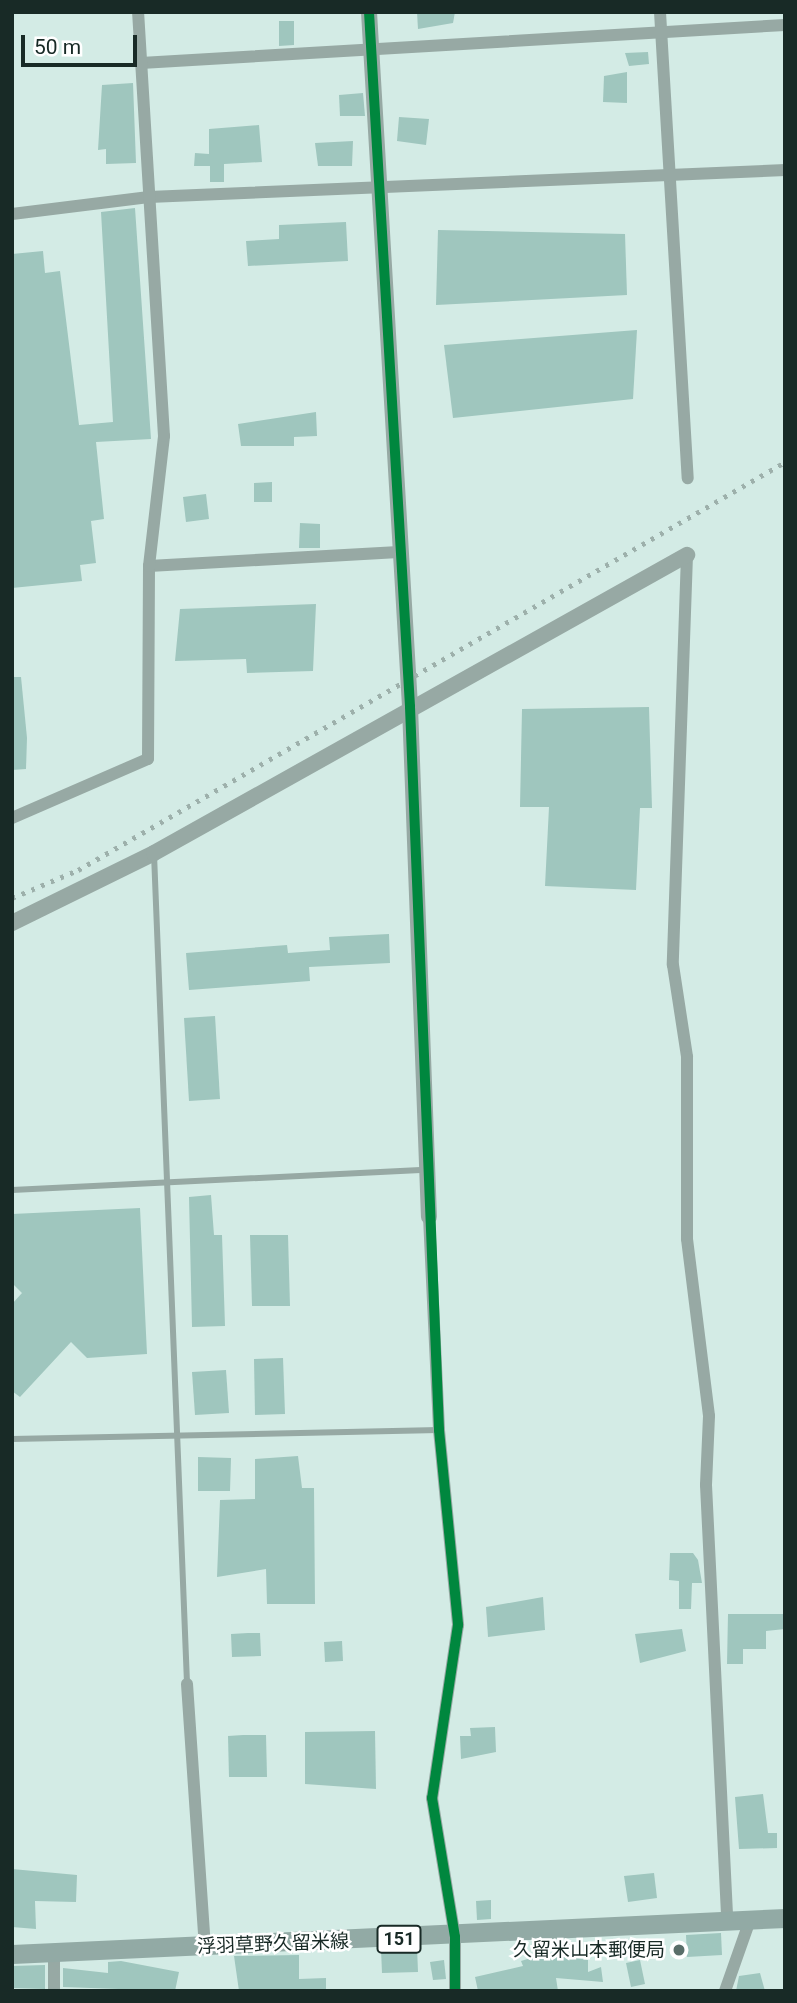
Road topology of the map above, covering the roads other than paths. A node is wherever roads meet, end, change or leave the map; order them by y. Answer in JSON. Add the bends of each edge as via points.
{"nodes":[{"id":1,"x":138,"y":12,"type":"edge"},
{"id":2,"x":369,"y":12,"type":"edge"},
{"id":3,"x":660,"y":12,"type":"edge"},
{"id":4,"x":785,"y":25,"type":"edge"},
{"id":5,"x":662,"y":32,"type":"junction"},
{"id":6,"x":371,"y":50,"type":"junction"},
{"id":7,"x":141,"y":63,"type":"junction"},
{"id":8,"x":785,"y":170,"type":"edge"},
{"id":9,"x":671,"y":175,"type":"junction"},
{"id":10,"x":377,"y":184,"type":"junction"},
{"id":11,"x":149,"y":197,"type":"junction"},
{"id":12,"x":12,"y":214,"type":"edge"},
{"id":13,"x":688,"y":478,"type":"dead end"},
{"id":14,"x":399,"y":552,"type":"junction"},
{"id":15,"x":687,"y":555,"type":"joint"},
{"id":16,"x":149,"y":566,"type":"junction"},
{"id":17,"x":410,"y":707,"type":"junction"},
{"id":18,"x":12,"y":818,"type":"edge"},
{"id":19,"x":154,"y":852,"type":"junction"},
{"id":20,"x":12,"y":923,"type":"edge"},
{"id":21,"x":428,"y":1170,"type":"junction"},
{"id":22,"x":169,"y":1183,"type":"junction"},
{"id":23,"x":12,"y":1190,"type":"edge"},
{"id":24,"x":429,"y":1217,"type":"joint"},
{"id":25,"x":439,"y":1430,"type":"junction"},
{"id":26,"x":178,"y":1432,"type":"junction"},
{"id":27,"x":12,"y":1439,"type":"edge"},
{"id":28,"x":187,"y":1684,"type":"joint"},
{"id":29,"x":727,"y":1917,"type":"junction"},
{"id":30,"x":785,"y":1918,"type":"edge"},
{"id":31,"x":750,"y":1920,"type":"junction"},
{"id":32,"x":455,"y":1937,"type":"junction"},
{"id":33,"x":205,"y":1946,"type":"junction"},
{"id":34,"x":54,"y":1952,"type":"junction"},
{"id":35,"x":12,"y":1954,"type":"edge"},
{"id":36,"x":54,"y":1991,"type":"edge"},
{"id":37,"x":455,"y":1991,"type":"edge"},
{"id":38,"x":725,"y":1991,"type":"edge"}],
"edges":[{"from":1,"to":7,"type":"street"},
{"from":2,"to":6,"type":"street"},
{"from":3,"to":5,"type":"street"},
{"from":4,"to":5,"type":"street"},
{"from":5,"to":6,"type":"street"},
{"from":5,"to":9,"type":"street"},
{"from":6,"to":7,"type":"street"},
{"from":6,"to":10,"type":"street"},
{"from":7,"to":11,"type":"street"},
{"from":8,"to":9,"type":"street"},
{"from":9,"to":10,"type":"street"},
{"from":9,"to":13,"type":"street"},
{"from":10,"to":11,"type":"street"},
{"from":10,"to":14,"type":"street"},
{"from":11,"to":12,"type":"street"},
{"from":11,"to":16,"type":"street","via":[[164,436]]},
{"from":14,"to":16,"type":"street"},
{"from":14,"to":17,"type":"street"},
{"from":15,"to":17,"type":"street"},
{"from":15,"to":29,"type":"street","via":[[673,965],[687,1057],[687,1239],[709,1416],[706,1485]]},
{"from":16,"to":18,"type":"street","via":[[148,759]]},
{"from":17,"to":19,"type":"street"},
{"from":17,"to":21,"type":"street"},
{"from":19,"to":20,"type":"street"},
{"from":19,"to":22,"type":"lane"},
{"from":21,"to":22,"type":"lane"},
{"from":21,"to":24,"type":"street"},
{"from":22,"to":23,"type":"lane"},
{"from":22,"to":26,"type":"lane"},
{"from":24,"to":25,"type":"street"},
{"from":25,"to":26,"type":"lane"},
{"from":25,"to":32,"type":"street","via":[[458,1625],[432,1798]]},
{"from":26,"to":27,"type":"lane"},
{"from":26,"to":28,"type":"lane"},
{"from":28,"to":33,"type":"street"},
{"from":29,"to":31,"type":"main road","name":"浮羽草野久留米線","number":"151"},
{"from":29,"to":32,"type":"main road","name":"浮羽草野久留米線","number":"151"},
{"from":30,"to":31,"type":"main road","name":"浮羽草野久留米線","number":"151"},
{"from":31,"to":38,"type":"street"},
{"from":32,"to":33,"type":"main road","name":"浮羽草野久留米線","number":"151"},
{"from":32,"to":37,"type":"street"},
{"from":33,"to":34,"type":"main road","name":"浮羽草野久留米線","number":"151"},
{"from":34,"to":35,"type":"main road","name":"浮羽草野久留米線","number":"151"},
{"from":34,"to":36,"type":"street"}]}
